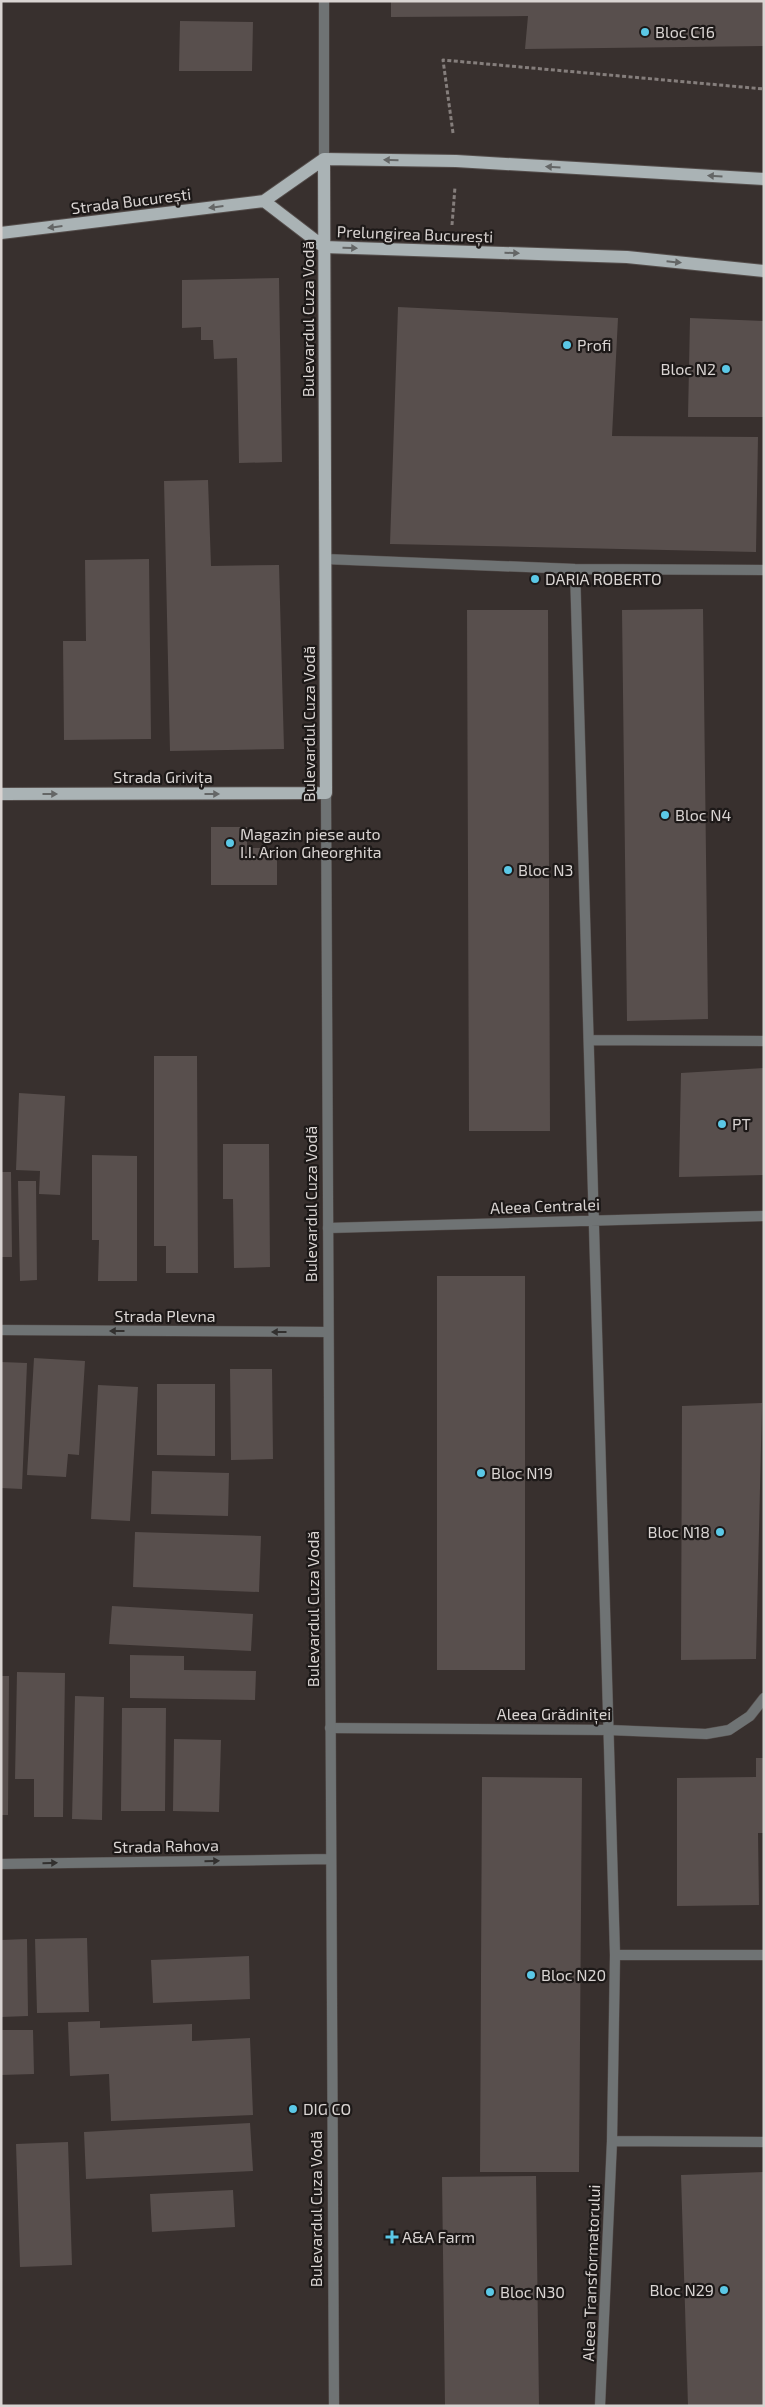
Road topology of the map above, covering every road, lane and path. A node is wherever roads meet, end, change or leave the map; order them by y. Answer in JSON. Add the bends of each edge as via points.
{"nodes":[{"id":1,"x":324,"y":1,"type":"edge"},
{"id":2,"x":764,"y":90,"type":"edge"},
{"id":3,"x":324,"y":159,"type":"junction"},
{"id":4,"x":456,"y":161,"type":"junction"},
{"id":5,"x":764,"y":179,"type":"edge"},
{"id":6,"x":264,"y":201,"type":"junction"},
{"id":7,"x":1,"y":232,"type":"edge"},
{"id":8,"x":324,"y":247,"type":"junction"},
{"id":9,"x":451,"y":251,"type":"junction"},
{"id":10,"x":764,"y":271,"type":"edge"},
{"id":11,"x":325,"y":559,"type":"junction"},
{"id":12,"x":575,"y":569,"type":"junction"},
{"id":13,"x":764,"y":570,"type":"edge"},
{"id":14,"x":326,"y":793,"type":"junction"},
{"id":15,"x":1,"y":794,"type":"edge"},
{"id":16,"x":588,"y":1040,"type":"junction"},
{"id":17,"x":764,"y":1041,"type":"edge"},
{"id":18,"x":764,"y":1216,"type":"edge"},
{"id":19,"x":593,"y":1220,"type":"junction"},
{"id":20,"x":328,"y":1228,"type":"junction"},
{"id":21,"x":1,"y":1330,"type":"edge"},
{"id":22,"x":328,"y":1332,"type":"junction"},
{"id":23,"x":764,"y":1698,"type":"edge"},
{"id":24,"x":330,"y":1728,"type":"junction"},
{"id":25,"x":609,"y":1730,"type":"junction"},
{"id":26,"x":331,"y":1859,"type":"junction"},
{"id":27,"x":1,"y":1864,"type":"edge"},
{"id":28,"x":615,"y":1955,"type":"junction"},
{"id":29,"x":764,"y":1955,"type":"edge"},
{"id":30,"x":612,"y":2141,"type":"junction"},
{"id":31,"x":764,"y":2142,"type":"edge"},
{"id":32,"x":334,"y":2406,"type":"edge"},
{"id":33,"x":600,"y":2406,"type":"edge"}],
"edges":[{"from":1,"to":3,"type":"street","name":"Bulevardul Cuza Vodă"},
{"from":2,"to":4,"type":"path","via":[[443,60]]},
{"from":4,"to":3,"type":"main road","one_way":true},
{"from":3,"to":6,"type":"main road"},
{"from":3,"to":8,"type":"main road","name":"Bulevardul Cuza Vodă"},
{"from":5,"to":4,"type":"main road","one_way":true},
{"from":4,"to":9,"type":"path"},
{"from":6,"to":7,"type":"main road","name":"Strada București","one_way":true},
{"from":6,"to":8,"type":"main road","name":"Prelungirea București"},
{"from":8,"to":9,"type":"main road","name":"Prelungirea București","one_way":true},
{"from":8,"to":11,"type":"main road","name":"Bulevardul Cuza Vodă"},
{"from":9,"to":10,"type":"main road","name":"Prelungirea București","one_way":true,"via":[[627,257]]},
{"from":11,"to":12,"type":"street"},
{"from":11,"to":14,"type":"main road","name":"Bulevardul Cuza Vodă"},
{"from":12,"to":13,"type":"street"},
{"from":12,"to":16,"type":"street","name":"Aleea Transformatorului"},
{"from":15,"to":14,"type":"main road","name":"Strada Grivița","one_way":true},
{"from":14,"to":20,"type":"street","name":"Bulevardul Cuza Vodă"},
{"from":16,"to":17,"type":"street"},
{"from":16,"to":19,"type":"street","name":"Aleea Transformatorului"},
{"from":18,"to":19,"type":"street","name":"Aleea Centralei"},
{"from":19,"to":20,"type":"street","name":"Aleea Centralei"},
{"from":19,"to":25,"type":"street","name":"Aleea Transformatorului"},
{"from":20,"to":22,"type":"street","name":"Bulevardul Cuza Vodă"},
{"from":22,"to":21,"type":"street","name":"Strada Plevna","one_way":true},
{"from":22,"to":24,"type":"street","name":"Bulevardul Cuza Vodă"},
{"from":23,"to":25,"type":"street","name":"Aleea Grădiniței","via":[[750,1716],[729,1730],[706,1734]]},
{"from":24,"to":25,"type":"street","name":"Aleea Grădiniței"},
{"from":24,"to":26,"type":"street","name":"Bulevardul Cuza Vodă"},
{"from":25,"to":28,"type":"street","name":"Aleea Transformatorului"},
{"from":27,"to":26,"type":"street","name":"Strada Rahova","one_way":true},
{"from":26,"to":32,"type":"street","name":"Bulevardul Cuza Vodă"},
{"from":28,"to":29,"type":"street"},
{"from":28,"to":30,"type":"street","name":"Aleea Transformatorului"},
{"from":30,"to":31,"type":"street"},
{"from":30,"to":33,"type":"street","name":"Aleea Transformatorului"}]}
